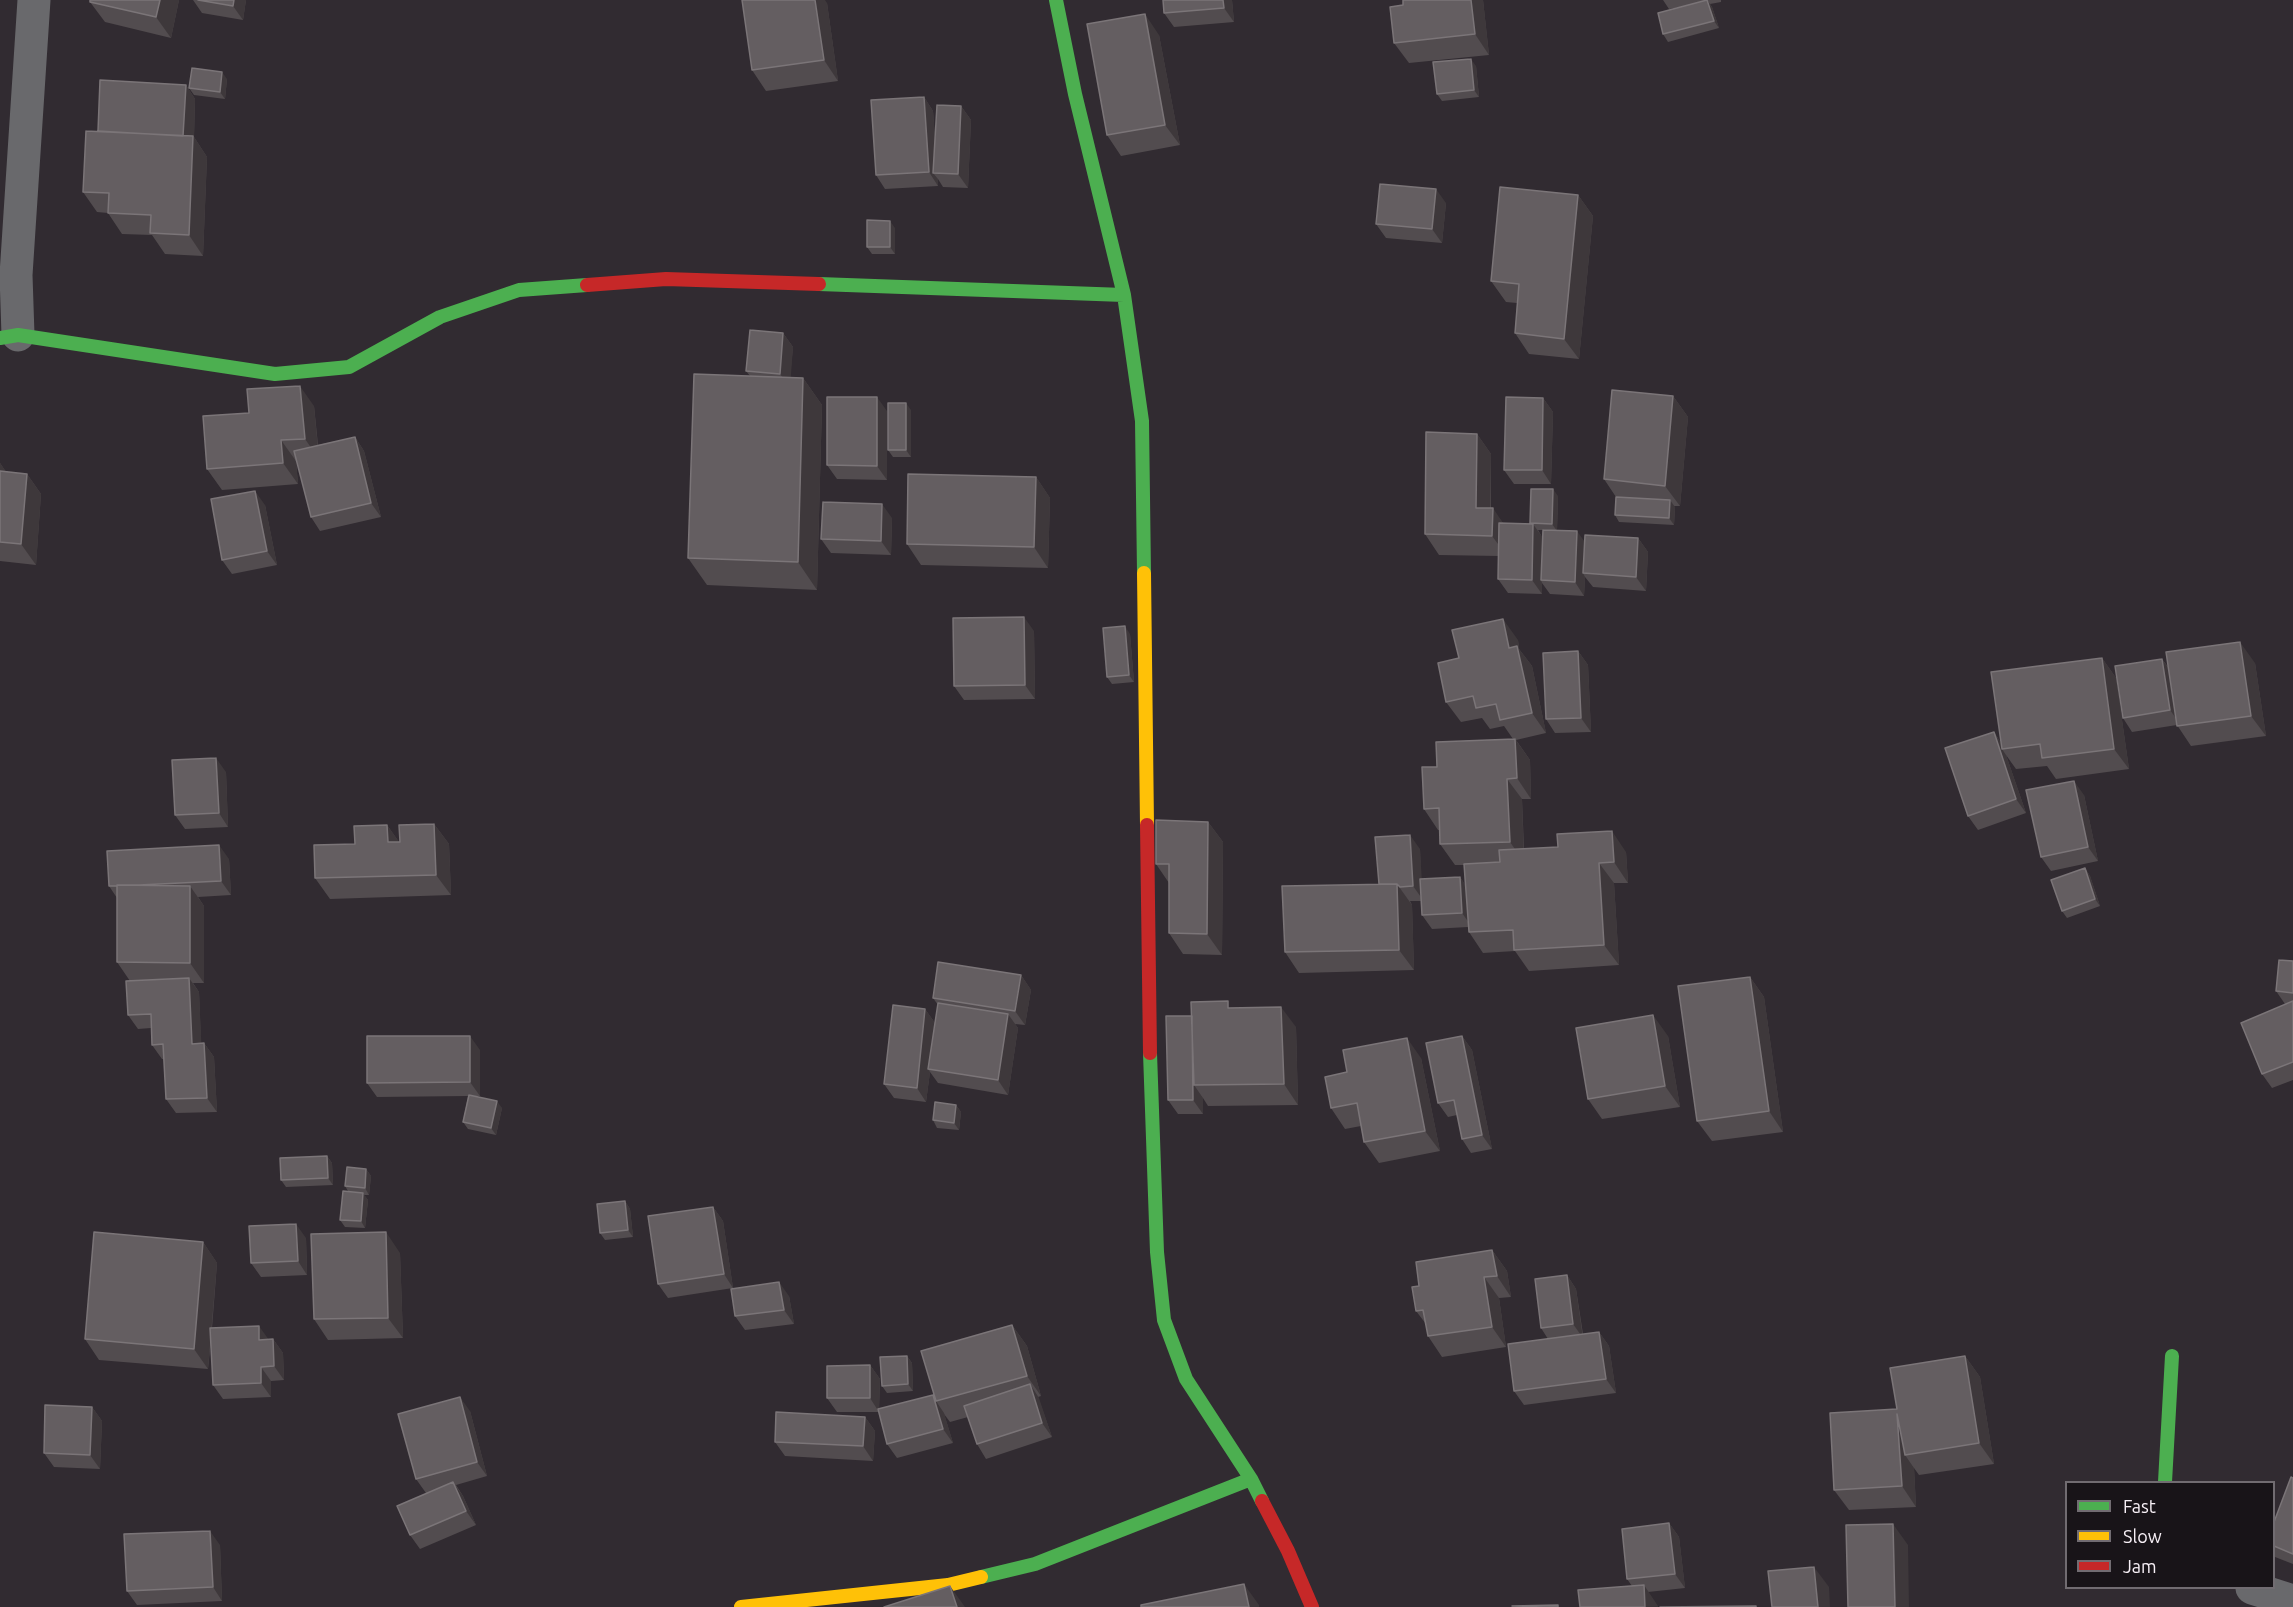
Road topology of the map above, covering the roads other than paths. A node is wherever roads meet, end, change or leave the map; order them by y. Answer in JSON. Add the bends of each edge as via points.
{"nodes":[{"id":1,"x":34,"y":0,"type":"edge"},
{"id":2,"x":1056,"y":0,"type":"edge"},
{"id":3,"x":1124,"y":296,"type":"junction"},
{"id":4,"x":9,"y":337,"type":"edge"},
{"id":5,"x":2172,"y":1356,"type":"dead end"},
{"id":6,"x":1251,"y":1479,"type":"junction"},
{"id":7,"x":2165,"y":1481,"type":"edge"},
{"id":8,"x":2258,"y":1589,"type":"edge"},
{"id":9,"x":2293,"y":1601,"type":"edge"},
{"id":10,"x":741,"y":1607,"type":"edge"},
{"id":11,"x":1312,"y":1607,"type":"edge"}],
"edges":[{"from":1,"to":4,"type":"street"},
{"from":2,"to":3,"type":"street"},
{"from":3,"to":4,"type":"street","via":[[666,279],[519,290],[440,317],[349,367],[275,374]]},
{"from":3,"to":6,"type":"street","via":[[1143,421],[1149,1016],[1157,1252],[1164,1320],[1186,1379]]},
{"from":5,"to":7,"type":"street"},
{"from":6,"to":10,"type":"street","via":[[1035,1564],[948,1585]]},
{"from":6,"to":11,"type":"street"},
{"from":8,"to":9,"type":"street"}]}
